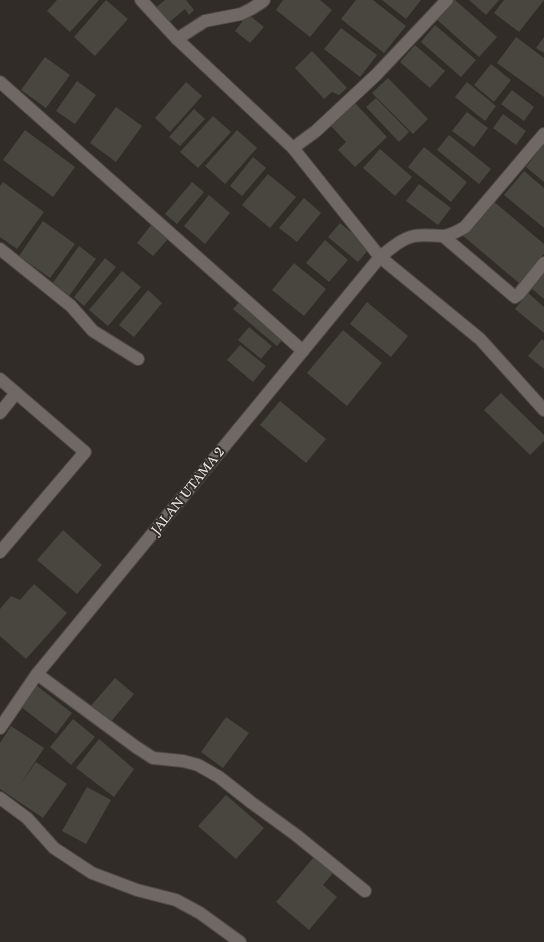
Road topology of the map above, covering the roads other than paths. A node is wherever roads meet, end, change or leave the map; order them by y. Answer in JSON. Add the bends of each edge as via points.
{"nodes":[{"id":1,"x":141,"y":0,"type":"edge"},
{"id":2,"x":264,"y":0,"type":"edge"},
{"id":3,"x":447,"y":0,"type":"edge"},
{"id":4,"x":177,"y":39,"type":"junction"},
{"id":5,"x":0,"y":82,"type":"edge"},
{"id":6,"x":544,"y":134,"type":"edge"},
{"id":7,"x":293,"y":148,"type":"junction"},
{"id":8,"x":444,"y":236,"type":"junction"},
{"id":9,"x":0,"y":248,"type":"edge"},
{"id":10,"x":380,"y":257,"type":"junction"},
{"id":11,"x":544,"y":263,"type":"edge"},
{"id":12,"x":302,"y":351,"type":"junction"},
{"id":13,"x":138,"y":359,"type":"dead end"},
{"id":14,"x":0,"y":380,"type":"edge"},
{"id":15,"x":16,"y":394,"type":"junction"},
{"id":16,"x":543,"y":405,"type":"edge"},
{"id":17,"x":0,"y":413,"type":"edge"},
{"id":18,"x":0,"y":552,"type":"edge"},
{"id":19,"x":37,"y":674,"type":"junction"},
{"id":20,"x":0,"y":728,"type":"edge"},
{"id":21,"x":0,"y":798,"type":"edge"},
{"id":22,"x":366,"y":891,"type":"dead end"},
{"id":23,"x":240,"y":942,"type":"edge"}],
"edges":[{"from":1,"to":4,"type":"street"},
{"from":2,"to":4,"type":"street","via":[[240,14],[205,21]]},
{"from":3,"to":7,"type":"street","via":[[376,75],[316,131]]},
{"from":4,"to":7,"type":"street"},
{"from":5,"to":12,"type":"street"},
{"from":6,"to":8,"type":"street","via":[[465,227]]},
{"from":7,"to":10,"type":"street"},
{"from":8,"to":10,"type":"street","name":"JALAN UTAMA 2","via":[[413,236]]},
{"from":8,"to":11,"type":"street","via":[[515,297]]},
{"from":9,"to":13,"type":"street","via":[[71,306],[93,331]]},
{"from":10,"to":12,"type":"street","name":"JALAN UTAMA 2"},
{"from":10,"to":16,"type":"street","via":[[480,339]]},
{"from":12,"to":19,"type":"street","name":"JALAN UTAMA 2"},
{"from":14,"to":15,"type":"street"},
{"from":15,"to":17,"type":"street"},
{"from":15,"to":18,"type":"street","via":[[85,452]]},
{"from":19,"to":20,"type":"street","name":"JALAN UTAMA 2"},
{"from":19,"to":22,"type":"street","via":[[153,758],[198,765],[219,778]]},
{"from":21,"to":23,"type":"street","via":[[27,818],[54,848],[92,873],[137,890],[176,900],[200,913]]}]}
